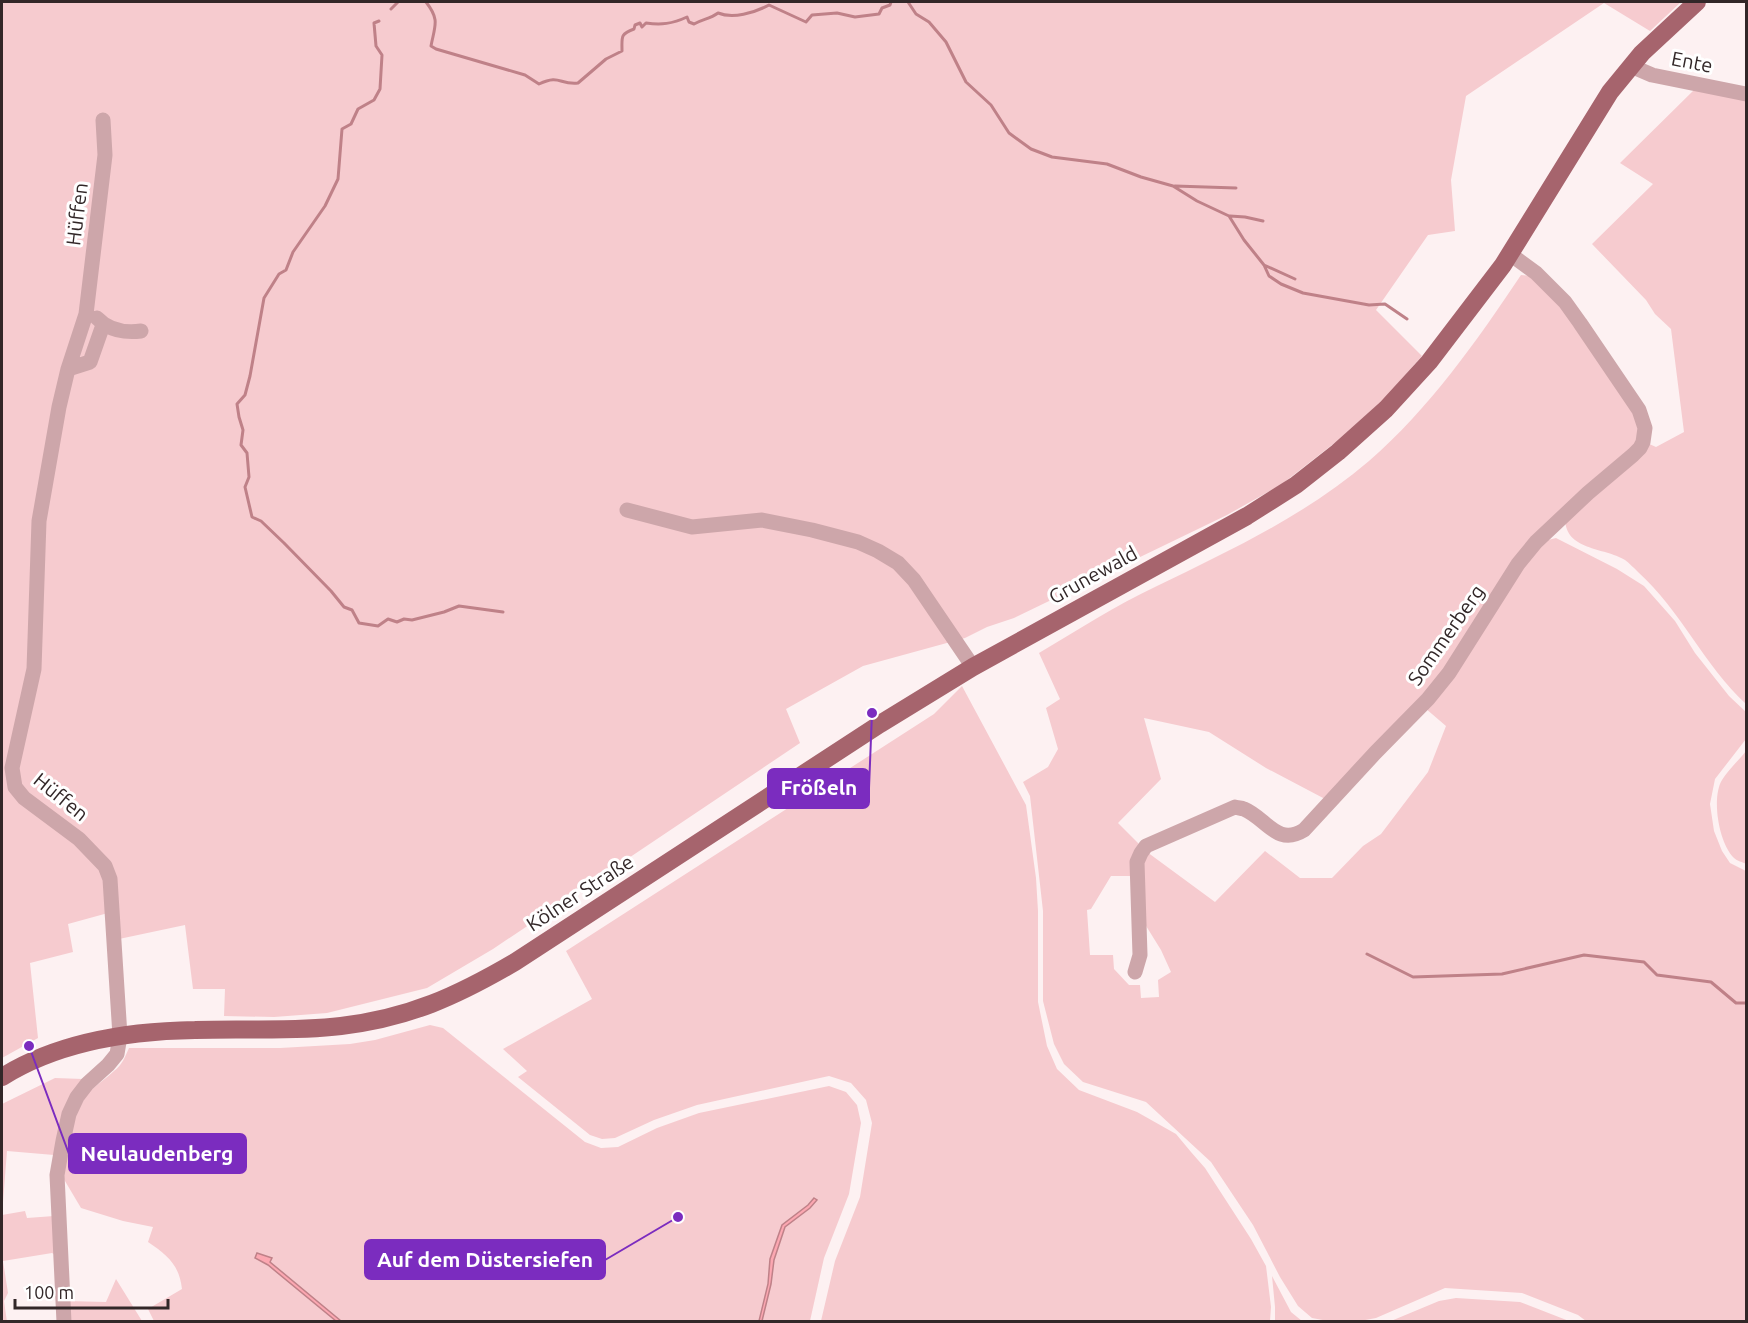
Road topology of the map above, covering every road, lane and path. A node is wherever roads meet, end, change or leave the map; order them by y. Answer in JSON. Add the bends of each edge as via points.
{"nodes":[{"id":1,"x":1697,"y":2,"type":"edge"},
{"id":2,"x":1631,"y":66,"type":"junction"},
{"id":3,"x":1746,"y":94,"type":"edge"},
{"id":4,"x":103,"y":120,"type":"dead end"},
{"id":5,"x":1510,"y":254,"type":"junction"},
{"id":6,"x":86,"y":314,"type":"junction"},
{"id":7,"x":103,"y":325,"type":"junction"},
{"id":8,"x":141,"y":331,"type":"dead end"},
{"id":9,"x":68,"y":369,"type":"junction"},
{"id":10,"x":627,"y":510,"type":"dead end"},
{"id":11,"x":961,"y":674,"type":"junction"},
{"id":12,"x":1135,"y":972,"type":"dead end"},
{"id":13,"x":120,"y":1036,"type":"junction"},
{"id":14,"x":81,"y":1067,"type":"dead end"},
{"id":15,"x":95,"y":1076,"type":"junction"},
{"id":16,"x":2,"y":1077,"type":"edge"},
{"id":17,"x":64,"y":1322,"type":"edge"}],
"edges":[{"from":1,"to":2,"type":"main road","name":"Grunewald"},
{"from":2,"to":3,"type":"street","name":"Ente","via":[[1652,75]]},
{"from":2,"to":5,"type":"main road","name":"Grunewald","via":[[1593,118]]},
{"from":4,"to":6,"type":"street","name":"Hüffen","via":[[105,155]]},
{"from":5,"to":11,"type":"main road","name":"Grunewald","via":[[1429,363],[1386,408],[1296,485]]},
{"from":5,"to":12,"type":"street","name":"Sommerberg","via":[[1536,273],[1564,302],[1624,389],[1643,419],[1645,435],[1640,448],[1536,543],[1428,699],[1304,830],[1296,835],[1280,834],[1246,809],[1234,807],[1146,846],[1137,862],[1140,955]]},
{"from":6,"to":7,"type":"street","via":[[95,316]]},
{"from":6,"to":9,"type":"street","name":"Hüffen"},
{"from":7,"to":8,"type":"street","via":[[127,333]]},
{"from":7,"to":9,"type":"street","via":[[90,362]]},
{"from":9,"to":13,"type":"street","name":"Hüffen","via":[[39,521],[34,669],[12,768],[15,787],[24,798],[78,839],[105,866],[110,879]]},
{"from":10,"to":11,"type":"street","via":[[692,527],[762,520],[878,550],[898,562],[914,580]]},
{"from":11,"to":13,"type":"main road","name":"Kölner Straße","via":[[515,962],[429,1006],[387,1019],[342,1026]]},
{"from":13,"to":15,"type":"street","via":[[117,1054]]},
{"from":13,"to":16,"type":"main road","name":"Kölner Straße","via":[[36,1059]]},
{"from":14,"to":15,"type":"street"},
{"from":15,"to":17,"type":"street","via":[[69,1114],[57,1175]]}]}
